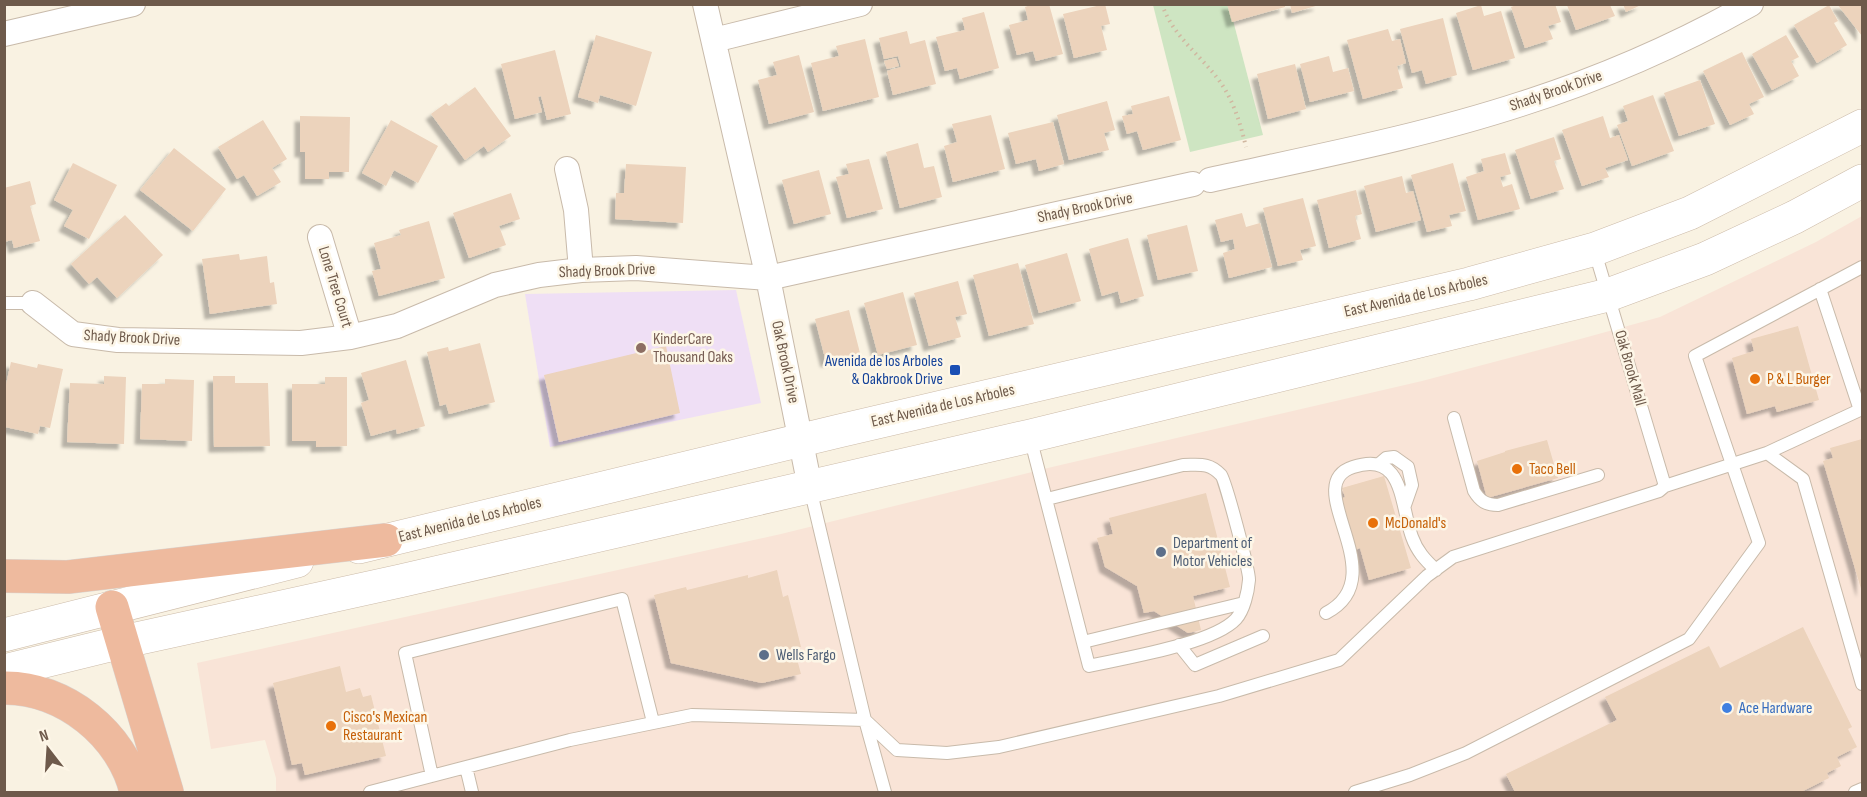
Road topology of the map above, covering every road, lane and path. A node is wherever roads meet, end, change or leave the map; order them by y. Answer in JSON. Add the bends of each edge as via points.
{"nodes":[{"id":1,"x":133,"y":4,"type":"edge"},
{"id":2,"x":705,"y":4,"type":"edge"},
{"id":3,"x":860,"y":4,"type":"edge"},
{"id":4,"x":1162,"y":4,"type":"edge"},
{"id":5,"x":1751,"y":4,"type":"edge"},
{"id":6,"x":4,"y":34,"type":"edge"},
{"id":7,"x":714,"y":40,"type":"junction"},
{"id":8,"x":1863,"y":126,"type":"edge"},
{"id":9,"x":1246,"y":147,"type":"dead end"},
{"id":10,"x":567,"y":170,"type":"dead end"},
{"id":11,"x":1863,"y":181,"type":"edge"},
{"id":12,"x":320,"y":237,"type":"dead end"},
{"id":13,"x":1595,"y":249,"type":"junction"},
{"id":14,"x":1863,"y":267,"type":"edge"},
{"id":15,"x":581,"y":270,"type":"junction"},
{"id":16,"x":768,"y":278,"type":"junction"},
{"id":17,"x":1821,"y":289,"type":"junction"},
{"id":18,"x":1608,"y":295,"type":"junction"},
{"id":19,"x":4,"y":303,"type":"edge"},
{"id":20,"x":33,"y":303,"type":"joint"},
{"id":21,"x":350,"y":337,"type":"junction"},
{"id":22,"x":1861,"y":409,"type":"edge"},
{"id":23,"x":1454,"y":418,"type":"dead end"},
{"id":24,"x":1030,"y":436,"type":"junction"},
{"id":25,"x":801,"y":440,"type":"junction"},
{"id":26,"x":1767,"y":453,"type":"junction"},
{"id":27,"x":1379,"y":464,"type":"junction"},
{"id":28,"x":1732,"y":465,"type":"junction"},
{"id":29,"x":1598,"y":475,"type":"dead end"},
{"id":30,"x":1665,"y":486,"type":"junction"},
{"id":31,"x":810,"y":487,"type":"junction"},
{"id":32,"x":1047,"y":499,"type":"junction"},
{"id":33,"x":1405,"y":506,"type":"junction"},
{"id":34,"x":386,"y":540,"type":"junction"},
{"id":35,"x":1436,"y":570,"type":"junction"},
{"id":36,"x":4,"y":576,"type":"edge"},
{"id":37,"x":1244,"y":603,"type":"junction"},
{"id":38,"x":112,"y":607,"type":"junction"},
{"id":39,"x":1326,"y":613,"type":"dead end"},
{"id":40,"x":4,"y":635,"type":"edge"},
{"id":41,"x":1263,"y":636,"type":"dead end"},
{"id":42,"x":122,"y":642,"type":"junction"},
{"id":43,"x":1083,"y":642,"type":"junction"},
{"id":44,"x":1179,"y":645,"type":"junction"},
{"id":45,"x":4,"y":671,"type":"edge"},
{"id":46,"x":1863,"y":684,"type":"edge"},
{"id":47,"x":4,"y":688,"type":"edge"},
{"id":48,"x":865,"y":720,"type":"junction"},
{"id":49,"x":653,"y":722,"type":"junction"},
{"id":50,"x":466,"y":767,"type":"junction"},
{"id":51,"x":432,"y":776,"type":"junction"},
{"id":52,"x":1863,"y":789,"type":"edge"},
{"id":53,"x":1363,"y":791,"type":"edge"},
{"id":54,"x":136,"y":792,"type":"edge"},
{"id":55,"x":167,"y":792,"type":"edge"},
{"id":56,"x":370,"y":792,"type":"edge"},
{"id":57,"x":472,"y":792,"type":"edge"},
{"id":58,"x":885,"y":792,"type":"edge"},
{"id":59,"x":1855,"y":792,"type":"edge"}],
"edges":[{"from":1,"to":6,"type":"street"},
{"from":2,"to":7,"type":"street","name":"Oak Brook Drive"},
{"from":3,"to":7,"type":"street"},
{"from":4,"to":9,"type":"path","via":[[1180,37],[1218,80],[1234,106]]},
{"from":5,"to":16,"type":"street","name":"Shady Brook Drive","via":[[1602,75],[1520,105],[1202,182]]},
{"from":7,"to":16,"type":"street","name":"Oak Brook Drive"},
{"from":8,"to":13,"type":"main road","name":"East Avenida de Los Arboles","via":[[1690,213]]},
{"from":10,"to":15,"type":"street","via":[[576,210]]},
{"from":11,"to":18,"type":"main road","via":[[1705,258]]},
{"from":12,"to":21,"type":"street","name":"Lone Tree Court"},
{"from":13,"to":18,"type":"lane","name":"Oak Brook Mall"},
{"from":13,"to":25,"type":"main road","name":"East Avenida de Los Arboles","via":[[1469,284]]},
{"from":14,"to":17,"type":"lane"},
{"from":15,"to":16,"type":"street","name":"Shady Brook Drive","via":[[636,268]]},
{"from":15,"to":21,"type":"street","name":"Shady Brook Drive","via":[[495,285],[397,326]]},
{"from":16,"to":25,"type":"street","name":"Oak Brook Drive"},
{"from":17,"to":22,"type":"lane"},
{"from":17,"to":28,"type":"lane","via":[[1695,356]]},
{"from":18,"to":24,"type":"main road"},
{"from":18,"to":30,"type":"lane","name":"Oak Brook Mall"},
{"from":19,"to":20,"type":"lane"},
{"from":20,"to":21,"type":"street","name":"Shady Brook Drive","via":[[73,334],[118,340],[301,343]]},
{"from":22,"to":26,"type":"lane"},
{"from":23,"to":29,"type":"lane","via":[[1474,491],[1485,503],[1498,505]]},
{"from":24,"to":31,"type":"main road"},
{"from":24,"to":32,"type":"lane"},
{"from":25,"to":31,"type":"street","name":"Oak Brook Drive"},
{"from":25,"to":34,"type":"main road","name":"East Avenida de Los Arboles"},
{"from":26,"to":28,"type":"lane"},
{"from":26,"to":46,"type":"lane","via":[[1803,479]]},
{"from":27,"to":33,"type":"lane","via":[[1390,470]]},
{"from":27,"to":33,"type":"lane","via":[[1394,457],[1408,467],[1412,485]]},
{"from":27,"to":39,"type":"lane","via":[[1351,467],[1339,476],[1333,492],[1351,551],[1352,585],[1344,600]]},
{"from":28,"to":30,"type":"lane"},
{"from":28,"to":53,"type":"lane","via":[[1759,543],[1689,639],[1466,753]]},
{"from":30,"to":35,"type":"lane","via":[[1453,557]]},
{"from":31,"to":42,"type":"main road"},
{"from":31,"to":48,"type":"lane","name":"Oak Brook Drive"},
{"from":32,"to":37,"type":"lane","via":[[1183,465],[1206,464],[1222,476],[1226,487],[1250,578]]},
{"from":32,"to":43,"type":"lane"},
{"from":33,"to":35,"type":"lane","via":[[1412,537],[1424,559]]},
{"from":34,"to":36,"type":"highway","via":[[68,577]]},
{"from":34,"to":38,"type":"main road","name":"East Avenida de Los Arboles"},
{"from":35,"to":48,"type":"lane","via":[[1339,660],[1219,696],[999,747],[947,753],[897,750]]},
{"from":37,"to":43,"type":"lane"},
{"from":37,"to":44,"type":"lane","via":[[1237,618],[1224,629]]},
{"from":38,"to":40,"type":"main road","name":"East Avenida de Los Arboles"},
{"from":38,"to":42,"type":"highway"},
{"from":41,"to":44,"type":"lane","via":[[1195,665]]},
{"from":42,"to":45,"type":"main road"},
{"from":42,"to":55,"type":"highway"},
{"from":43,"to":44,"type":"lane","via":[[1089,666]]},
{"from":47,"to":54,"type":"highway","via":[[44,695],[93,723],[124,760]]},
{"from":48,"to":49,"type":"lane","via":[[692,715]]},
{"from":48,"to":58,"type":"lane","name":"Oak Brook Drive"},
{"from":49,"to":50,"type":"lane"},
{"from":49,"to":51,"type":"lane","via":[[622,599],[405,653]]},
{"from":50,"to":51,"type":"lane"},
{"from":50,"to":57,"type":"lane"},
{"from":51,"to":56,"type":"lane"},
{"from":52,"to":59,"type":"lane"}]}
